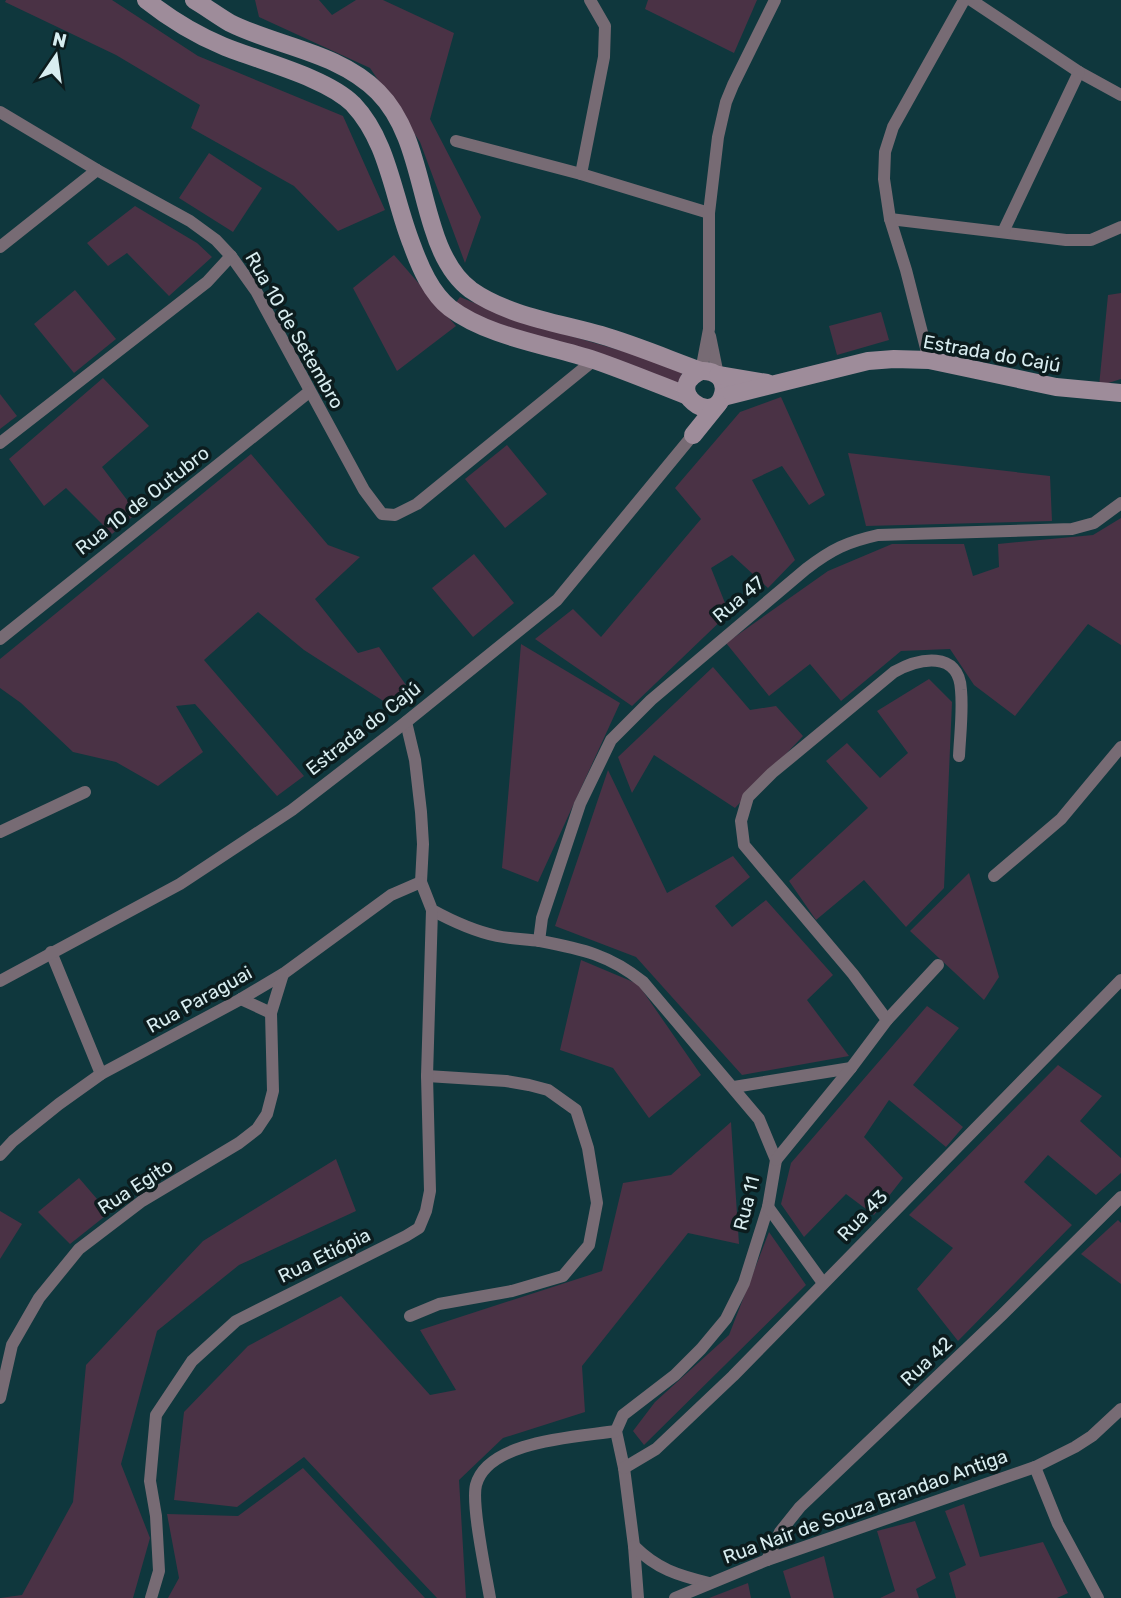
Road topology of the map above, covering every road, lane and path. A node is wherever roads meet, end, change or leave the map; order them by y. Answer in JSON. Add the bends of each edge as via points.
{"nodes":[{"id":1,"x":146,"y":0,"type":"edge"},
{"id":2,"x":194,"y":0,"type":"edge"},
{"id":3,"x":590,"y":0,"type":"edge"},
{"id":4,"x":775,"y":0,"type":"edge"},
{"id":5,"x":964,"y":0,"type":"edge"},
{"id":6,"x":971,"y":0,"type":"edge"},
{"id":7,"x":1079,"y":72,"type":"junction"},
{"id":8,"x":1121,"y":95,"type":"edge"},
{"id":9,"x":0,"y":112,"type":"edge"},
{"id":10,"x":456,"y":141,"type":"dead end"},
{"id":11,"x":97,"y":170,"type":"junction"},
{"id":12,"x":581,"y":174,"type":"junction"},
{"id":13,"x":709,"y":213,"type":"junction"},
{"id":14,"x":890,"y":219,"type":"junction"},
{"id":15,"x":1121,"y":227,"type":"edge"},
{"id":16,"x":1003,"y":232,"type":"junction"},
{"id":17,"x":0,"y":247,"type":"edge"},
{"id":18,"x":231,"y":256,"type":"junction"},
{"id":19,"x":594,"y":360,"type":"junction"},
{"id":20,"x":929,"y":360,"type":"junction"},
{"id":21,"x":709,"y":373,"type":"junction"},
{"id":22,"x":774,"y":384,"type":"junction"},
{"id":23,"x":309,"y":392,"type":"junction"},
{"id":24,"x":1121,"y":394,"type":"edge"},
{"id":25,"x":720,"y":400,"type":"junction"},
{"id":26,"x":692,"y":401,"type":"junction"},
{"id":27,"x":693,"y":435,"type":"junction"},
{"id":28,"x":0,"y":443,"type":"edge"},
{"id":29,"x":1121,"y":503,"type":"edge"},
{"id":30,"x":0,"y":639,"type":"edge"},
{"id":31,"x":406,"y":722,"type":"junction"},
{"id":32,"x":1121,"y":747,"type":"edge"},
{"id":33,"x":959,"y":756,"type":"dead end"},
{"id":34,"x":85,"y":792,"type":"dead end"},
{"id":35,"x":0,"y":832,"type":"edge"},
{"id":36,"x":994,"y":876,"type":"dead end"},
{"id":37,"x":421,"y":882,"type":"junction"},
{"id":38,"x":432,"y":910,"type":"junction"},
{"id":39,"x":539,"y":941,"type":"junction"},
{"id":40,"x":51,"y":952,"type":"junction"},
{"id":41,"x":938,"y":965,"type":"dead end"},
{"id":42,"x":283,"y":974,"type":"junction"},
{"id":43,"x":1121,"y":980,"type":"edge"},
{"id":44,"x":0,"y":981,"type":"edge"},
{"id":45,"x":241,"y":999,"type":"junction"},
{"id":46,"x":271,"y":1013,"type":"junction"},
{"id":47,"x":887,"y":1020,"type":"junction"},
{"id":48,"x":851,"y":1068,"type":"junction"},
{"id":49,"x":101,"y":1074,"type":"junction"},
{"id":50,"x":427,"y":1076,"type":"junction"},
{"id":51,"x":734,"y":1087,"type":"junction"},
{"id":52,"x":0,"y":1155,"type":"edge"},
{"id":53,"x":776,"y":1160,"type":"junction"},
{"id":54,"x":1121,"y":1197,"type":"edge"},
{"id":55,"x":768,"y":1207,"type":"junction"},
{"id":56,"x":823,"y":1283,"type":"junction"},
{"id":57,"x":410,"y":1316,"type":"dead end"},
{"id":58,"x":0,"y":1398,"type":"edge"},
{"id":59,"x":1121,"y":1409,"type":"edge"},
{"id":60,"x":616,"y":1431,"type":"junction"},
{"id":61,"x":1035,"y":1466,"type":"junction"},
{"id":62,"x":624,"y":1468,"type":"junction"},
{"id":63,"x":634,"y":1546,"type":"junction"},
{"id":64,"x":767,"y":1560,"type":"junction"},
{"id":65,"x":709,"y":1583,"type":"junction"},
{"id":66,"x":151,"y":1598,"type":"edge"},
{"id":67,"x":490,"y":1598,"type":"edge"},
{"id":68,"x":638,"y":1598,"type":"edge"},
{"id":69,"x":675,"y":1598,"type":"edge"},
{"id":70,"x":1098,"y":1598,"type":"edge"}],
"edges":[{"from":1,"to":19,"type":"main road","via":[[177,25],[313,80],[352,103],[374,132],[426,278],[448,307],[499,332]]},
{"from":2,"to":21,"type":"main road","name":"Estrada do Cajú","via":[[230,23],[321,57],[377,91],[395,112],[405,136],[433,230],[450,268],[469,289],[524,314]]},
{"from":3,"to":12,"type":"street","via":[[605,26],[604,57]]},
{"from":4,"to":13,"type":"street","via":[[726,102]]},
{"from":5,"to":14,"type":"street","via":[[893,127],[884,166]]},
{"from":6,"to":7,"type":"street"},
{"from":7,"to":8,"type":"street"},
{"from":7,"to":16,"type":"street"},
{"from":9,"to":11,"type":"street","name":"Rua 10 de Setembro"},
{"from":10,"to":12,"type":"street"},
{"from":11,"to":17,"type":"street"},
{"from":11,"to":18,"type":"street","name":"Rua 10 de Setembro","via":[[190,221]]},
{"from":12,"to":13,"type":"street"},
{"from":13,"to":21,"type":"street"},
{"from":14,"to":16,"type":"street"},
{"from":14,"to":20,"type":"street"},
{"from":15,"to":16,"type":"street","via":[[1091,240]]},
{"from":18,"to":23,"type":"street","name":"Rua 10 de Setembro","via":[[256,291]]},
{"from":18,"to":28,"type":"street","via":[[207,282]]},
{"from":19,"to":23,"type":"street","name":"Rua 10 de Setembro","via":[[417,504],[395,515],[377,510]]},
{"from":19,"to":26,"type":"main road"},
{"from":20,"to":22,"type":"main road","name":"Estrada do Cajú","via":[[868,361]]},
{"from":20,"to":24,"type":"main road","name":"Estrada do Cajú","via":[[1056,387]]},
{"from":21,"to":22,"type":"main road","name":"Estrada do Cajú"},
{"from":21,"to":25,"type":"main road","via":[[724,385]]},
{"from":21,"to":26,"type":"main road","via":[[690,378]]},
{"from":22,"to":25,"type":"main road","name":"Estrada do Cajú"},
{"from":23,"to":30,"type":"street","name":"Rua 10 de Outubro"},
{"from":25,"to":26,"type":"main road","name":"Estrada do Cajú","via":[[707,408]]},
{"from":25,"to":27,"type":"main road","name":"Estrada do Cajú"},
{"from":26,"to":27,"type":"main road"},
{"from":27,"to":31,"type":"street","name":"Estrada do Cajú","via":[[557,600]]},
{"from":29,"to":39,"type":"street","name":"Rua 47","via":[[1094,523],[1072,529],[878,535],[849,541],[806,569],[651,699],[611,740],[580,804],[542,918]]},
{"from":31,"to":37,"type":"street","via":[[421,812]]},
{"from":31,"to":40,"type":"street","name":"Estrada do Cajú","via":[[292,810],[180,884]]},
{"from":32,"to":36,"type":"street","via":[[1061,819]]},
{"from":33,"to":47,"type":"street","via":[[961,688],[955,671],[942,661],[912,662],[772,773],[748,797],[741,821],[744,845]]},
{"from":34,"to":35,"type":"street"},
{"from":37,"to":38,"type":"street"},
{"from":37,"to":42,"type":"street","name":"Rua Paraguai","via":[[391,895]]},
{"from":38,"to":39,"type":"street","name":"Rua 11","via":[[498,936]]},
{"from":38,"to":50,"type":"street","name":"Rua Etiópia"},
{"from":39,"to":51,"type":"street","name":"Rua 11","via":[[602,955],[624,966]]},
{"from":40,"to":44,"type":"street","name":"Estrada do Cajú"},
{"from":40,"to":49,"type":"street"},
{"from":41,"to":47,"type":"street"},
{"from":42,"to":45,"type":"street","name":"Rua Paraguai"},
{"from":42,"to":46,"type":"street","name":"Rua Egito"},
{"from":43,"to":56,"type":"street","name":"Rua 43"},
{"from":45,"to":46,"type":"street"},
{"from":45,"to":49,"type":"street","name":"Rua Paraguai"},
{"from":46,"to":58,"type":"street","name":"Rua Egito","via":[[273,1091],[257,1129],[142,1201],[79,1249],[39,1298],[12,1345]]},
{"from":47,"to":48,"type":"street"},
{"from":48,"to":51,"type":"street"},
{"from":48,"to":53,"type":"street"},
{"from":49,"to":52,"type":"street","name":"Rua Paraguai"},
{"from":50,"to":57,"type":"street","via":[[529,1085],[548,1090],[576,1110],[597,1203],[589,1245],[563,1276],[439,1304]]},
{"from":50,"to":66,"type":"street","name":"Rua Etiópia","via":[[430,1191],[419,1228],[236,1321],[192,1361],[156,1415],[150,1480],[159,1571]]},
{"from":51,"to":53,"type":"street","name":"Rua 11","via":[[759,1119]]},
{"from":53,"to":55,"type":"street","name":"Rua 11"},
{"from":54,"to":64,"type":"street","name":"Rua 42","via":[[800,1507],[780,1532]]},
{"from":55,"to":56,"type":"street"},
{"from":55,"to":60,"type":"street","name":"Rua 11","via":[[744,1283],[726,1319],[675,1376],[623,1415]]},
{"from":56,"to":62,"type":"street","name":"Rua 43","via":[[656,1449]]},
{"from":59,"to":61,"type":"street","name":"Rua Nair de Souza Brandao Antiga","via":[[1075,1447]]},
{"from":60,"to":62,"type":"street"},
{"from":60,"to":67,"type":"street","via":[[515,1449],[487,1464],[476,1486]]},
{"from":61,"to":64,"type":"street","name":"Rua Nair de Souza Brandao Antiga"},
{"from":61,"to":70,"type":"street","via":[[1058,1524]]},
{"from":62,"to":63,"type":"street"},
{"from":63,"to":65,"type":"street","name":"Rua Nair de Souza Brandao Antiga","via":[[650,1562]]},
{"from":63,"to":68,"type":"street"},
{"from":64,"to":65,"type":"street","name":"Rua Nair de Souza Brandao Antiga"},
{"from":65,"to":69,"type":"street","name":"Rua Nair de Souza Brandao Antiga"}]}
